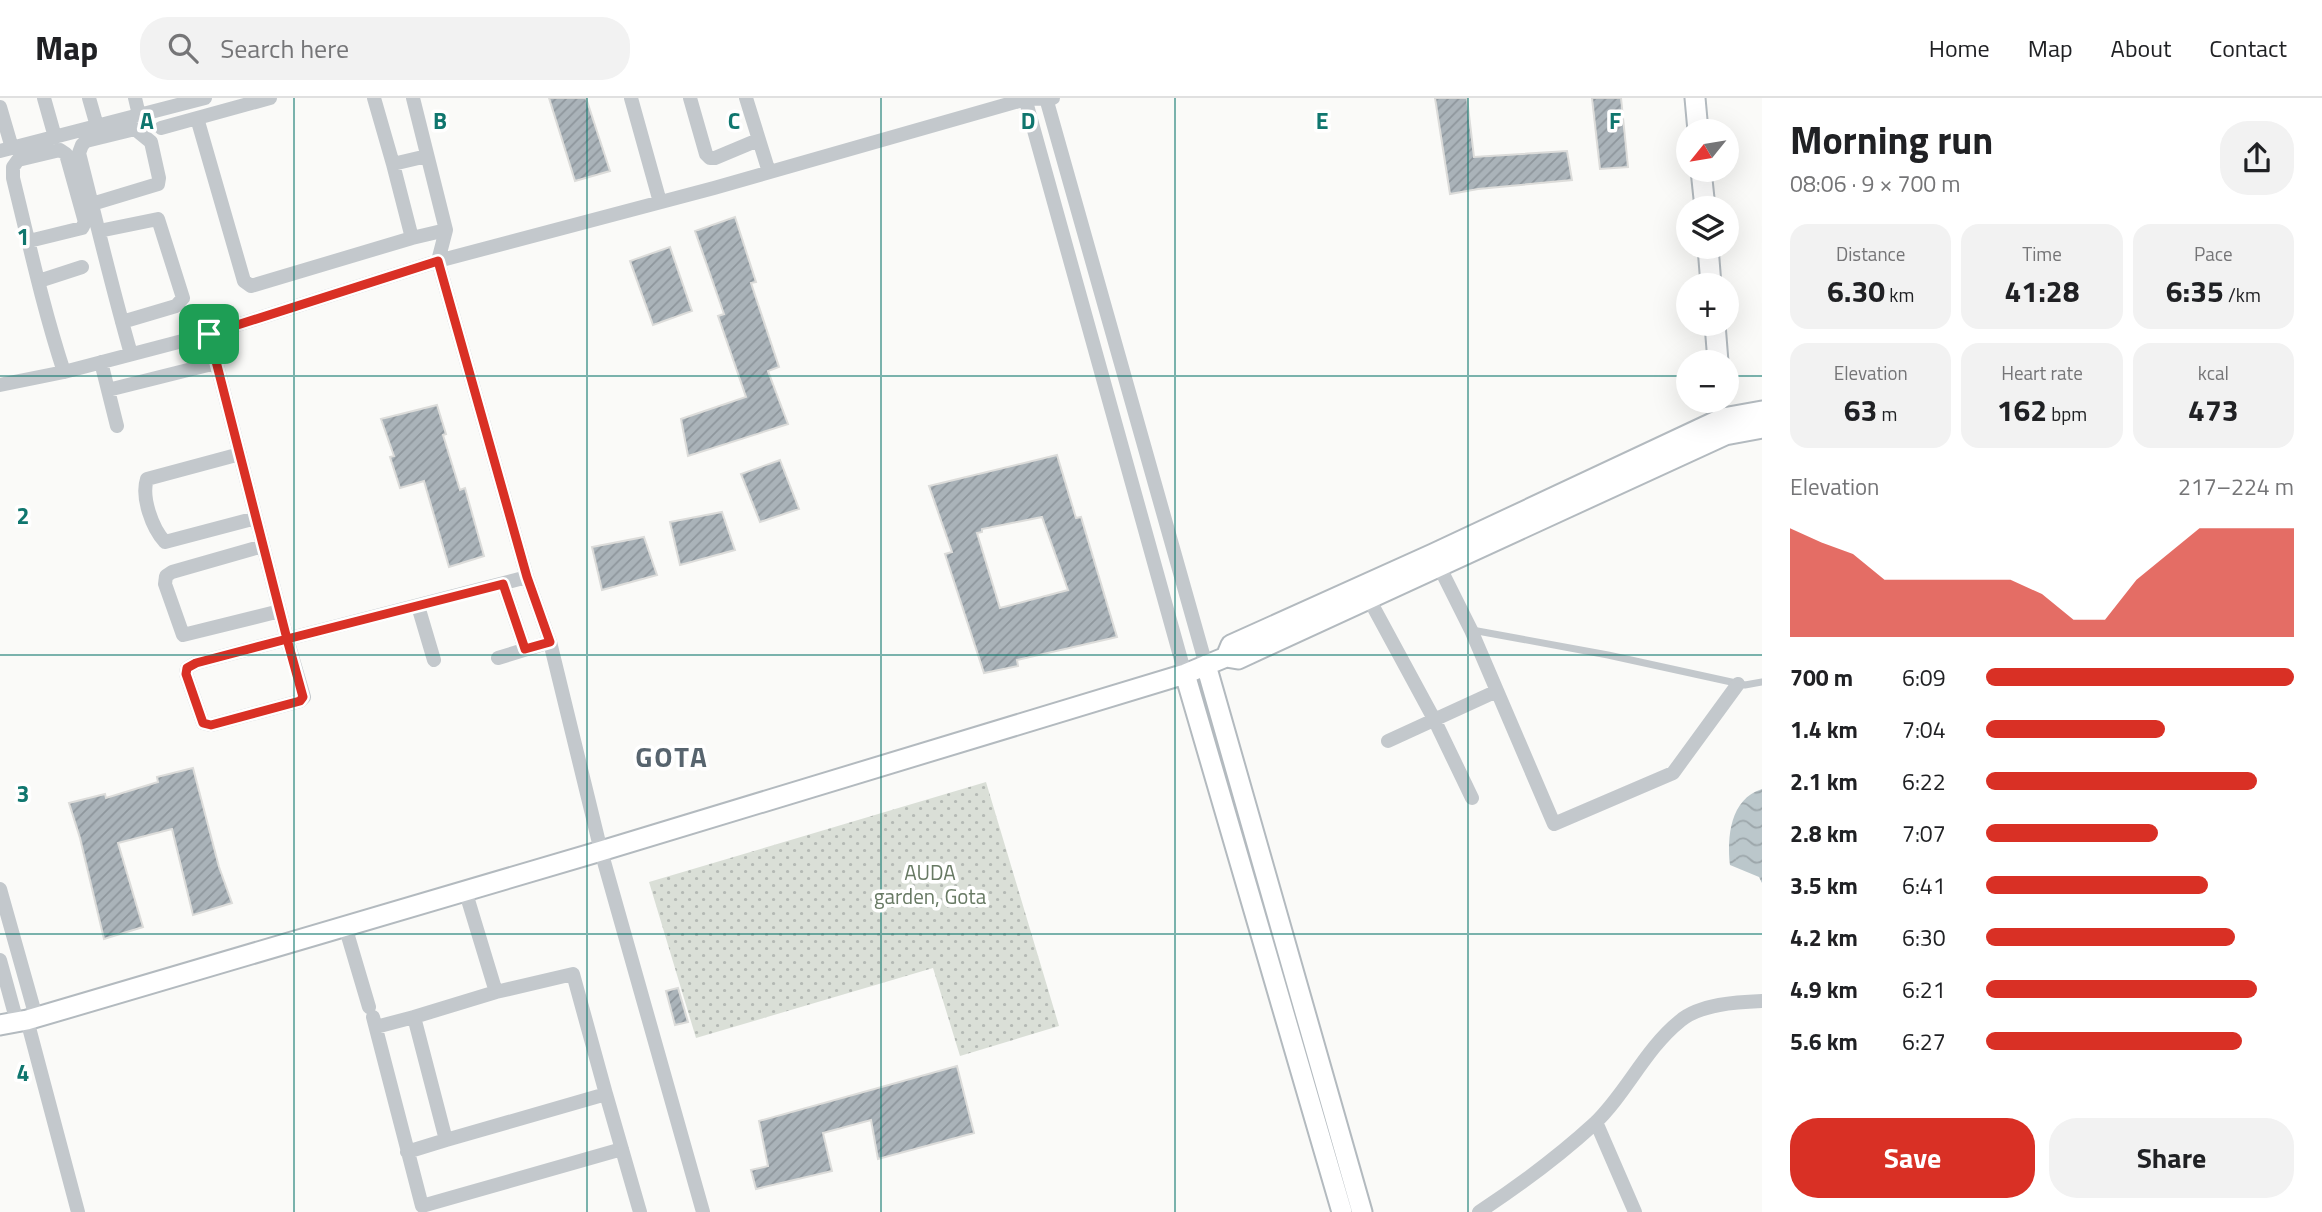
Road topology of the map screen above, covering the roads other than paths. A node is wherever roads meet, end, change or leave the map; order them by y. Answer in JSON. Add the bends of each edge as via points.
{"nodes":[{"id":1,"x":44,"y":98,"type":"edge"},
{"id":2,"x":89,"y":98,"type":"edge"},
{"id":3,"x":135,"y":98,"type":"edge"},
{"id":4,"x":270,"y":98,"type":"edge"},
{"id":5,"x":374,"y":98,"type":"edge"},
{"id":6,"x":412,"y":98,"type":"edge"},
{"id":7,"x":631,"y":98,"type":"edge"},
{"id":8,"x":690,"y":98,"type":"edge"},
{"id":9,"x":746,"y":98,"type":"edge"},
{"id":10,"x":1695,"y":98,"type":"edge"},
{"id":11,"x":199,"y":99,"type":"edge"},
{"id":12,"x":1026,"y":99,"type":"edge"},
{"id":13,"x":1048,"y":99,"type":"edge"},
{"id":14,"x":0,"y":107,"type":"edge"},
{"id":15,"x":139,"y":115,"type":"junction"},
{"id":16,"x":197,"y":118,"type":"junction"},
{"id":17,"x":1697,"y":119,"type":"edge"},
{"id":18,"x":97,"y":126,"type":"junction"},
{"id":19,"x":161,"y":128,"type":"dead end"},
{"id":20,"x":55,"y":137,"type":"junction"},
{"id":21,"x":758,"y":140,"type":"junction"},
{"id":22,"x":6,"y":150,"type":"edge"},
{"id":23,"x":427,"y":156,"type":"junction"},
{"id":24,"x":393,"y":164,"type":"junction"},
{"id":25,"x":769,"y":172,"type":"junction"},
{"id":26,"x":660,"y":202,"type":"junction"},
{"id":27,"x":92,"y":204,"type":"junction"},
{"id":28,"x":99,"y":230,"type":"junction"},
{"id":29,"x":446,"y":230,"type":"junction"},
{"id":30,"x":412,"y":238,"type":"junction"},
{"id":31,"x":29,"y":242,"type":"junction"},
{"id":32,"x":438,"y":261,"type":"junction"},
{"id":33,"x":82,"y":267,"type":"dead end"},
{"id":34,"x":39,"y":281,"type":"junction"},
{"id":35,"x":122,"y":322,"type":"junction"},
{"id":36,"x":209,"y":334,"type":"junction"},
{"id":37,"x":131,"y":354,"type":"junction"},
{"id":38,"x":101,"y":362,"type":"junction"},
{"id":39,"x":216,"y":363,"type":"junction"},
{"id":40,"x":64,"y":372,"type":"junction"},
{"id":41,"x":0,"y":385,"type":"edge"},
{"id":42,"x":108,"y":390,"type":"junction"},
{"id":43,"x":1762,"y":411,"type":"edge"},
{"id":44,"x":1723,"y":418,"type":"edge"},
{"id":45,"x":117,"y":426,"type":"dead end"},
{"id":46,"x":1762,"y":428,"type":"edge"},
{"id":47,"x":240,"y":454,"type":"junction"},
{"id":48,"x":256,"y":518,"type":"junction"},
{"id":49,"x":263,"y":545,"type":"junction"},
{"id":50,"x":1436,"y":560,"type":"junction"},
{"id":51,"x":527,"y":577,"type":"junction"},
{"id":52,"x":503,"y":584,"type":"junction"},
{"id":53,"x":1369,"y":599,"type":"junction"},
{"id":54,"x":418,"y":606,"type":"junction"},
{"id":55,"x":280,"y":611,"type":"junction"},
{"id":56,"x":1471,"y":630,"type":"junction"},
{"id":57,"x":287,"y":639,"type":"junction"},
{"id":58,"x":550,"y":642,"type":"junction"},
{"id":59,"x":525,"y":649,"type":"junction"},
{"id":60,"x":1226,"y":657,"type":"junction"},
{"id":61,"x":498,"y":658,"type":"dead end"},
{"id":62,"x":434,"y":660,"type":"dead end"},
{"id":63,"x":1206,"y":665,"type":"junction"},
{"id":64,"x":1185,"y":674,"type":"junction"},
{"id":65,"x":1762,"y":681,"type":"edge"},
{"id":66,"x":1738,"y":684,"type":"junction"},
{"id":67,"x":1497,"y":691,"type":"junction"},
{"id":68,"x":1434,"y":719,"type":"junction"},
{"id":69,"x":1388,"y":741,"type":"dead end"},
{"id":70,"x":1472,"y":798,"type":"dead end"},
{"id":71,"x":601,"y":851,"type":"junction"},
{"id":72,"x":0,"y":889,"type":"edge"},
{"id":73,"x":465,"y":890,"type":"junction"},
{"id":74,"x":345,"y":926,"type":"junction"},
{"id":75,"x":0,"y":960,"type":"edge"},
{"id":76,"x":496,"y":992,"type":"junction"},
{"id":77,"x":1762,"y":1002,"type":"edge"},
{"id":78,"x":373,"y":1017,"type":"junction"},
{"id":79,"x":414,"y":1017,"type":"junction"},
{"id":80,"x":20,"y":1021,"type":"edge"},
{"id":81,"x":606,"y":1094,"type":"junction"},
{"id":82,"x":1596,"y":1122,"type":"junction"},
{"id":83,"x":446,"y":1140,"type":"junction"},
{"id":84,"x":622,"y":1149,"type":"junction"},
{"id":85,"x":407,"y":1152,"type":"junction"},
{"id":86,"x":78,"y":1212,"type":"edge"},
{"id":87,"x":640,"y":1212,"type":"edge"},
{"id":88,"x":703,"y":1212,"type":"edge"},
{"id":89,"x":1342,"y":1212,"type":"edge"},
{"id":90,"x":1362,"y":1212,"type":"edge"},
{"id":91,"x":1479,"y":1212,"type":"edge"},
{"id":92,"x":1635,"y":1212,"type":"edge"}],
"edges":[{"from":1,"to":20,"type":"street"},
{"from":2,"to":18,"type":"street"},
{"from":3,"to":15,"type":"street"},
{"from":4,"to":16,"type":"street"},
{"from":5,"to":24,"type":"street"},
{"from":6,"to":23,"type":"street"},
{"from":7,"to":26,"type":"street"},
{"from":8,"to":21,"type":"street","via":[[710,158]]},
{"from":9,"to":21,"type":"street"},
{"from":10,"to":17,"type":"street"},
{"from":11,"to":15,"type":"street"},
{"from":12,"to":13,"type":"street"},
{"from":12,"to":25,"type":"street"},
{"from":12,"to":64,"type":"street"},
{"from":13,"to":63,"type":"street"},
{"from":14,"to":22,"type":"street"},
{"from":15,"to":18,"type":"street"},
{"from":16,"to":19,"type":"street"},
{"from":16,"to":30,"type":"street","via":[[244,281],[251,286]]},
{"from":18,"to":20,"type":"street"},
{"from":20,"to":22,"type":"street"},
{"from":21,"to":25,"type":"street"},
{"from":23,"to":24,"type":"street"},
{"from":23,"to":29,"type":"street"},
{"from":24,"to":30,"type":"street"},
{"from":25,"to":26,"type":"street"},
{"from":26,"to":32,"type":"street"},
{"from":27,"to":27,"type":"street","via":[[79,153],[82,145],[135,129],[150,142],[158,184]]},
{"from":27,"to":28,"type":"street"},
{"from":28,"to":35,"type":"street"},
{"from":28,"to":35,"type":"street","via":[[158,219],[183,298],[176,306]]},
{"from":29,"to":30,"type":"street"},
{"from":29,"to":32,"type":"street"},
{"from":31,"to":31,"type":"street","via":[[13,167],[18,160],[60,150],[66,154],[85,222],[82,228]]},
{"from":31,"to":34,"type":"street"},
{"from":32,"to":36,"type":"street"},
{"from":32,"to":51,"type":"street"},
{"from":33,"to":34,"type":"street"},
{"from":34,"to":40,"type":"street"},
{"from":35,"to":37,"type":"street"},
{"from":36,"to":37,"type":"street"},
{"from":36,"to":39,"type":"street"},
{"from":37,"to":38,"type":"street"},
{"from":38,"to":40,"type":"street"},
{"from":38,"to":42,"type":"street"},
{"from":39,"to":42,"type":"street"},
{"from":39,"to":47,"type":"street"},
{"from":40,"to":41,"type":"street"},
{"from":42,"to":45,"type":"street"},
{"from":43,"to":44,"type":"street"},
{"from":44,"to":46,"type":"street"},
{"from":44,"to":50,"type":"street"},
{"from":47,"to":48,"type":"street"},
{"from":47,"to":48,"type":"street","via":[[148,478],[144,488],[156,532],[165,542]]},
{"from":48,"to":49,"type":"street"},
{"from":49,"to":55,"type":"street"},
{"from":49,"to":55,"type":"street","via":[[172,572],[165,583],[183,635]]},
{"from":50,"to":53,"type":"street"},
{"from":50,"to":56,"type":"street"},
{"from":50,"to":60,"type":"street","via":[[1231,645]]},
{"from":51,"to":52,"type":"street"},
{"from":51,"to":58,"type":"street"},
{"from":52,"to":54,"type":"street"},
{"from":52,"to":59,"type":"street"},
{"from":53,"to":60,"type":"street","via":[[1238,659]]},
{"from":53,"to":68,"type":"street"},
{"from":54,"to":57,"type":"street"},
{"from":54,"to":62,"type":"street"},
{"from":55,"to":57,"type":"street"},
{"from":56,"to":66,"type":"lane","via":[[1608,654]]},
{"from":56,"to":67,"type":"street"},
{"from":57,"to":57,"type":"street","via":[[187,668],[203,723],[211,725],[300,701],[303,697]]},
{"from":58,"to":59,"type":"street"},
{"from":58,"to":71,"type":"street"},
{"from":59,"to":61,"type":"street"},
{"from":60,"to":63,"type":"street"},
{"from":63,"to":64,"type":"street"},
{"from":63,"to":90,"type":"street"},
{"from":64,"to":71,"type":"street"},
{"from":64,"to":89,"type":"street"},
{"from":65,"to":66,"type":"lane"},
{"from":66,"to":67,"type":"street","via":[[1673,773],[1554,824]]},
{"from":67,"to":68,"type":"street"},
{"from":68,"to":69,"type":"street"},
{"from":68,"to":70,"type":"street"},
{"from":71,"to":73,"type":"street"},
{"from":71,"to":88,"type":"street"},
{"from":72,"to":80,"type":"street"},
{"from":73,"to":74,"type":"street"},
{"from":73,"to":76,"type":"street"},
{"from":74,"to":78,"type":"street"},
{"from":74,"to":80,"type":"street"},
{"from":75,"to":80,"type":"street"},
{"from":76,"to":79,"type":"street"},
{"from":76,"to":81,"type":"street","via":[[573,974]]},
{"from":77,"to":82,"type":"street","via":[[1706,1009],[1681,1019]]},
{"from":78,"to":79,"type":"street"},
{"from":78,"to":85,"type":"street"},
{"from":79,"to":83,"type":"street"},
{"from":80,"to":86,"type":"street"},
{"from":81,"to":83,"type":"street"},
{"from":81,"to":84,"type":"street"},
{"from":82,"to":91,"type":"street","via":[[1530,1178]]},
{"from":82,"to":92,"type":"street"},
{"from":83,"to":85,"type":"street"},
{"from":84,"to":85,"type":"street","via":[[422,1206]]},
{"from":84,"to":87,"type":"street"}]}
